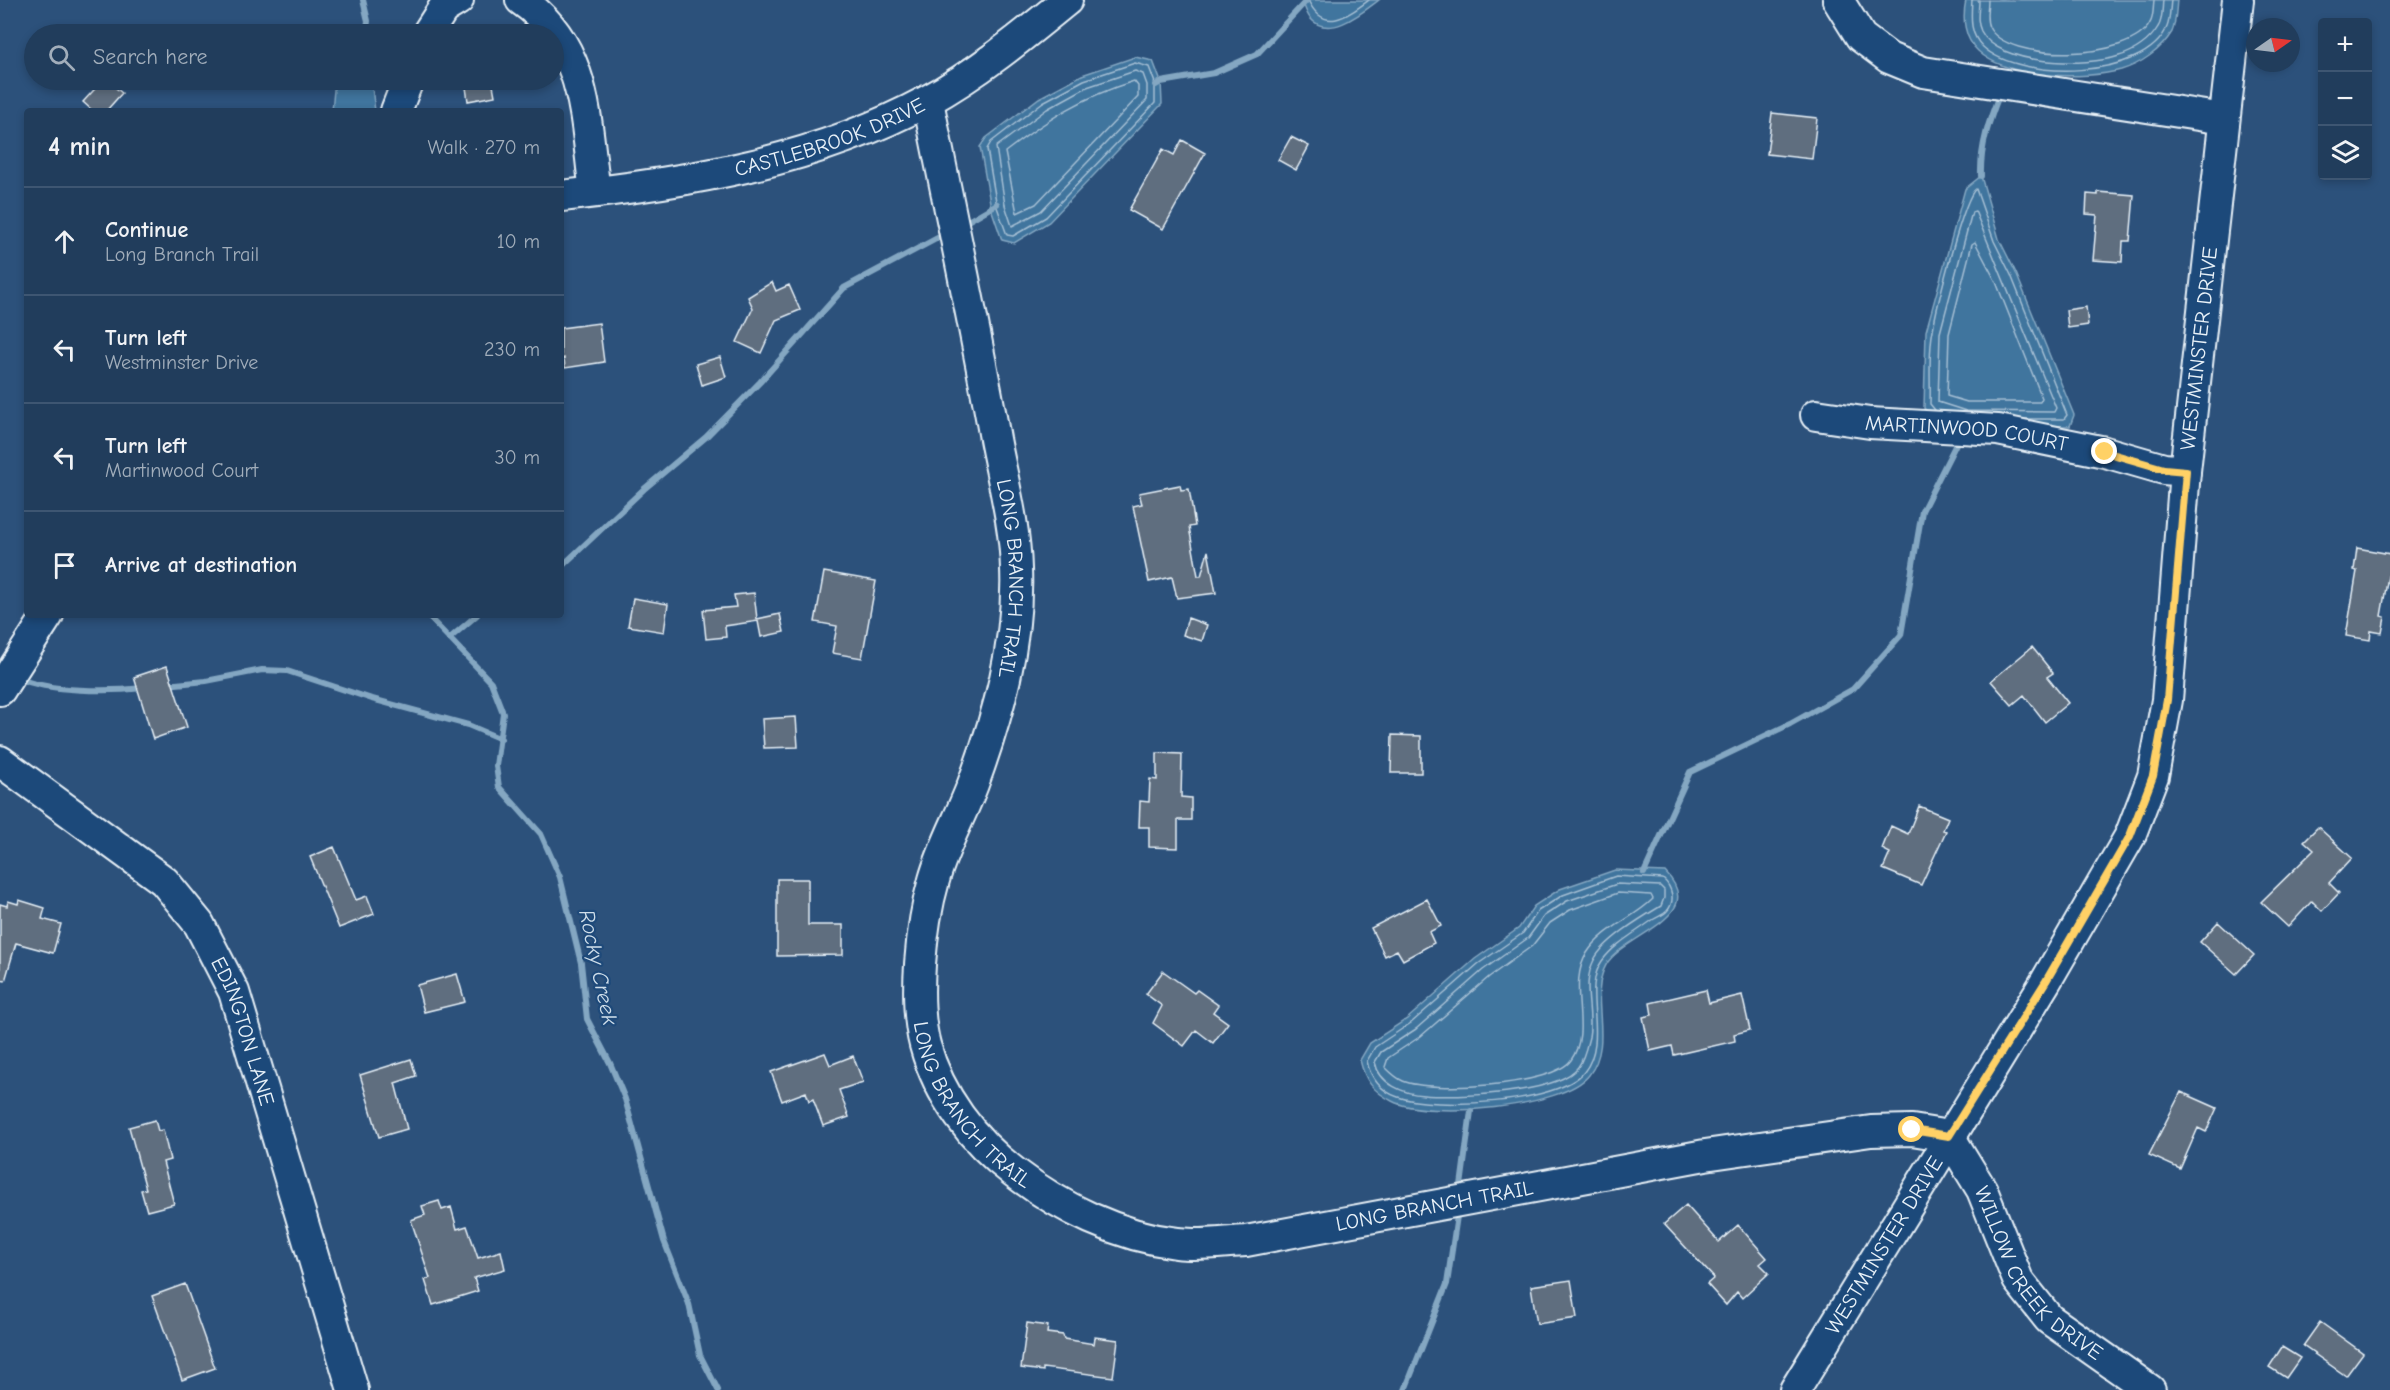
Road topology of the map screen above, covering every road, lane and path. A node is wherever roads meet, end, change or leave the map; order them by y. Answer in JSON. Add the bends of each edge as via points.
{"nodes":[{"id":1,"x":458,"y":0,"type":"edge"},
{"id":2,"x":521,"y":0,"type":"edge"},
{"id":3,"x":1067,"y":0,"type":"edge"},
{"id":4,"x":1838,"y":0,"type":"edge"},
{"id":5,"x":2238,"y":0,"type":"edge"},
{"id":6,"x":433,"y":24,"type":"edge"},
{"id":7,"x":548,"y":24,"type":"edge"},
{"id":8,"x":564,"y":46,"type":"edge"},
{"id":9,"x":404,"y":90,"type":"edge"},
{"id":10,"x":928,"y":100,"type":"junction"},
{"id":11,"x":397,"y":108,"type":"edge"},
{"id":12,"x":2224,"y":119,"type":"junction"},
{"id":13,"x":595,"y":192,"type":"junction"},
{"id":14,"x":564,"y":196,"type":"edge"},
{"id":15,"x":1816,"y":415,"type":"dead end"},
{"id":16,"x":2186,"y":471,"type":"junction"},
{"id":17,"x":46,"y":618,"type":"edge"},
{"id":18,"x":0,"y":690,"type":"edge"},
{"id":19,"x":0,"y":761,"type":"edge"},
{"id":20,"x":1949,"y":1136,"type":"junction"},
{"id":21,"x":353,"y":1390,"type":"edge"},
{"id":22,"x":1794,"y":1390,"type":"edge"},
{"id":23,"x":2150,"y":1390,"type":"edge"}],
"edges":[{"from":1,"to":6,"type":"street","via":[[443,9]]},
{"from":2,"to":7,"type":"street"},
{"from":3,"to":10,"type":"street","name":"CASTLEBROOK DRIVE","via":[[1004,51]]},
{"from":4,"to":12,"type":"street","via":[[1861,38],[1889,58],[1923,72]]},
{"from":5,"to":12,"type":"street","name":"WESTMINSTER DRIVE"},
{"from":8,"to":13,"type":"street","via":[[578,73]]},
{"from":9,"to":11,"type":"street"},
{"from":10,"to":13,"type":"street","name":"CASTLEBROOK DRIVE","via":[[831,144],[795,155],[728,171]]},
{"from":10,"to":20,"type":"street","name":"LONG BRANCH TRAIL","via":[[1017,567],[1013,636],[999,702],[973,784],[934,879],[924,934],[920,994],[925,1044],[950,1103],[989,1153],[1044,1195],[1093,1219],[1140,1237],[1181,1244],[1246,1241],[1705,1155],[1871,1131],[1912,1130]]},
{"from":12,"to":16,"type":"street","name":"WESTMINSTER DRIVE"},
{"from":13,"to":14,"type":"street","name":"CASTLEBROOK DRIVE"},
{"from":15,"to":16,"type":"street","name":"MARTINWOOD COURT","via":[[1870,423],[1998,430]]},
{"from":16,"to":20,"type":"street","name":"WESTMINSTER DRIVE","via":[[2167,700],[2153,776],[2130,836]]},
{"from":17,"to":18,"type":"street"},
{"from":19,"to":21,"type":"street","name":"EDINGTON LANE","via":[[164,881],[199,924],[234,992]]},
{"from":20,"to":22,"type":"street","name":"WESTMINSTER DRIVE"},
{"from":20,"to":23,"type":"street","name":"WILLOW CREEK DRIVE","via":[[1982,1190],[2018,1280],[2049,1319]]}]}
